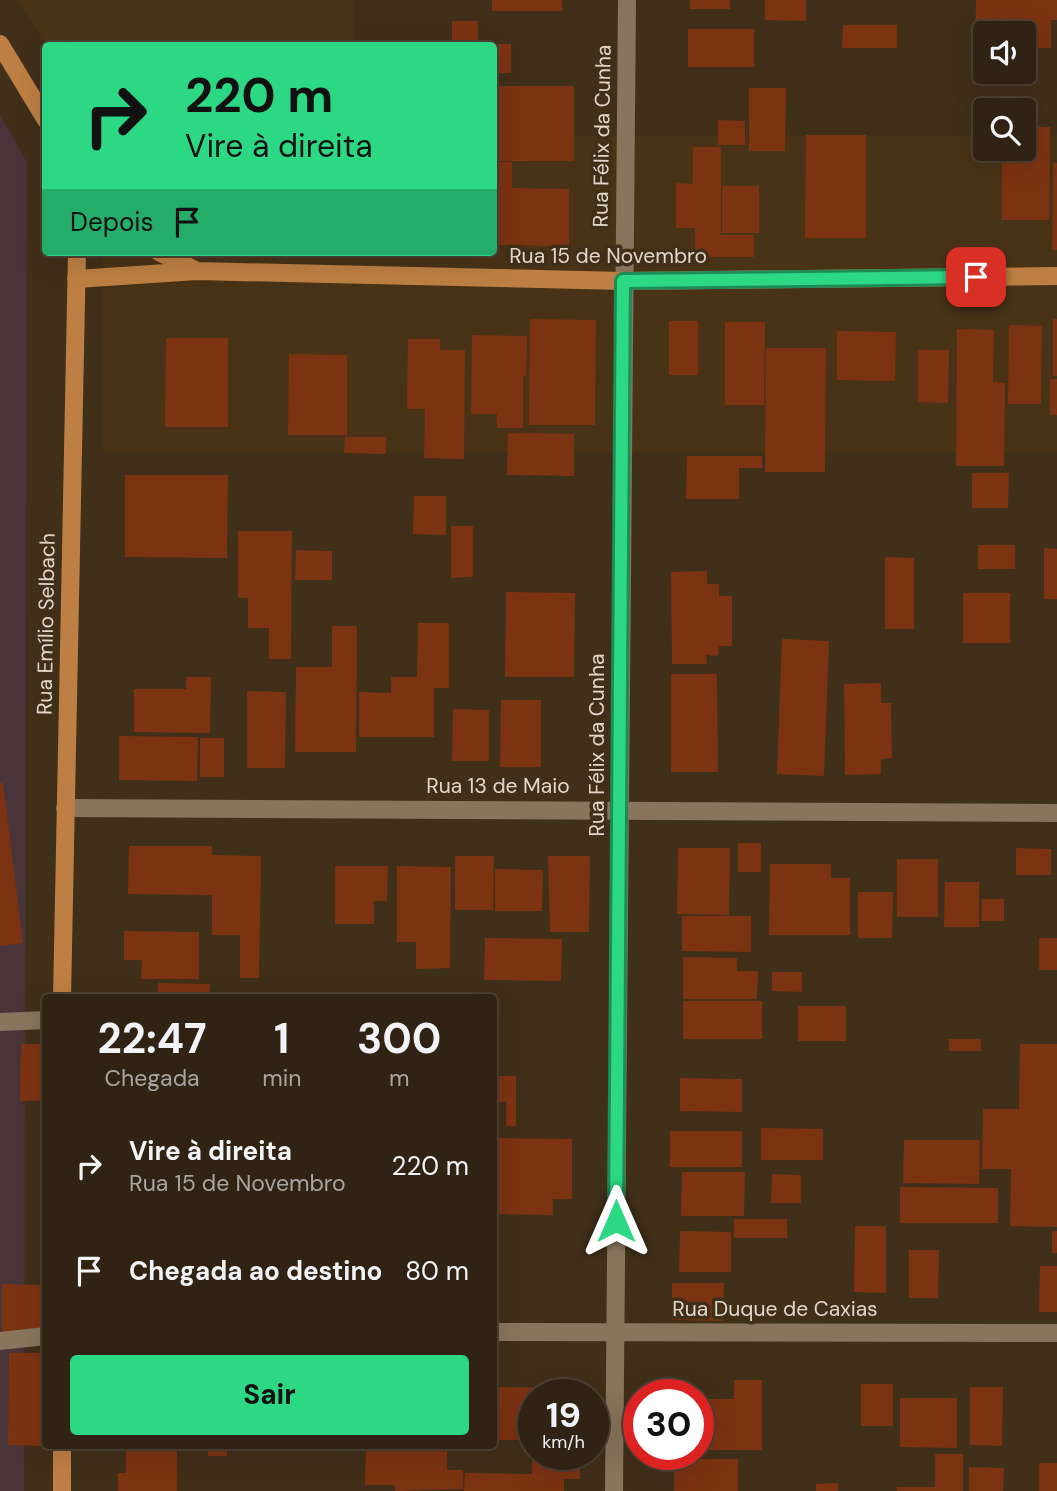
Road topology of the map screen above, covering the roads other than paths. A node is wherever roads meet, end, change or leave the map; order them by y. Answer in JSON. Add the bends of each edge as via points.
{"nodes":[{"id":1,"x":627,"y":0,"type":"edge"},
{"id":2,"x":0,"y":44,"type":"edge"},
{"id":3,"x":42,"y":113,"type":"edge"},
{"id":4,"x":77,"y":256,"type":"edge"},
{"id":5,"x":167,"y":256,"type":"edge"},
{"id":6,"x":197,"y":271,"type":"junction"},
{"id":7,"x":1057,"y":276,"type":"edge"},
{"id":8,"x":76,"y":279,"type":"junction"},
{"id":9,"x":623,"y":281,"type":"junction"},
{"id":10,"x":65,"y":808,"type":"junction"},
{"id":11,"x":619,"y":809,"type":"junction"},
{"id":12,"x":1057,"y":813,"type":"edge"},
{"id":13,"x":62,"y":994,"type":"edge"},
{"id":14,"x":42,"y":1020,"type":"edge"},
{"id":15,"x":0,"y":1022,"type":"edge"},
{"id":16,"x":615,"y":1331,"type":"junction"},
{"id":17,"x":497,"y":1332,"type":"edge"},
{"id":18,"x":1057,"y":1333,"type":"edge"},
{"id":19,"x":42,"y":1336,"type":"edge"},
{"id":20,"x":0,"y":1341,"type":"edge"},
{"id":21,"x":62,"y":1449,"type":"edge"},
{"id":22,"x":62,"y":1491,"type":"edge"},
{"id":23,"x":614,"y":1491,"type":"edge"}],
"edges":[{"from":1,"to":9,"type":"street","name":"Rua Félix da Cunha"},
{"from":2,"to":3,"type":"main road"},
{"from":4,"to":8,"type":"main road","name":"Rua Emílio Selbach"},
{"from":5,"to":6,"type":"main road"},
{"from":6,"to":8,"type":"main road","name":"Rua 15 de Novembro"},
{"from":6,"to":9,"type":"main road","name":"Rua 15 de Novembro"},
{"from":7,"to":9,"type":"main road","name":"Rua 15 de Novembro"},
{"from":8,"to":10,"type":"main road","name":"Rua Emílio Selbach"},
{"from":9,"to":11,"type":"street","name":"Rua Félix da Cunha"},
{"from":10,"to":11,"type":"street","name":"Rua 13 de Maio"},
{"from":10,"to":13,"type":"main road","name":"Rua Emílio Selbach"},
{"from":11,"to":12,"type":"street","name":"Rua 13 de Maio"},
{"from":11,"to":16,"type":"street","name":"Rua Félix da Cunha"},
{"from":14,"to":15,"type":"street"},
{"from":16,"to":17,"type":"street","name":"Rua Duque de Caxias"},
{"from":16,"to":18,"type":"street","name":"Rua Duque de Caxias"},
{"from":16,"to":23,"type":"street","name":"Rua Félix da Cunha"},
{"from":19,"to":20,"type":"street"},
{"from":21,"to":22,"type":"main road"}]}
